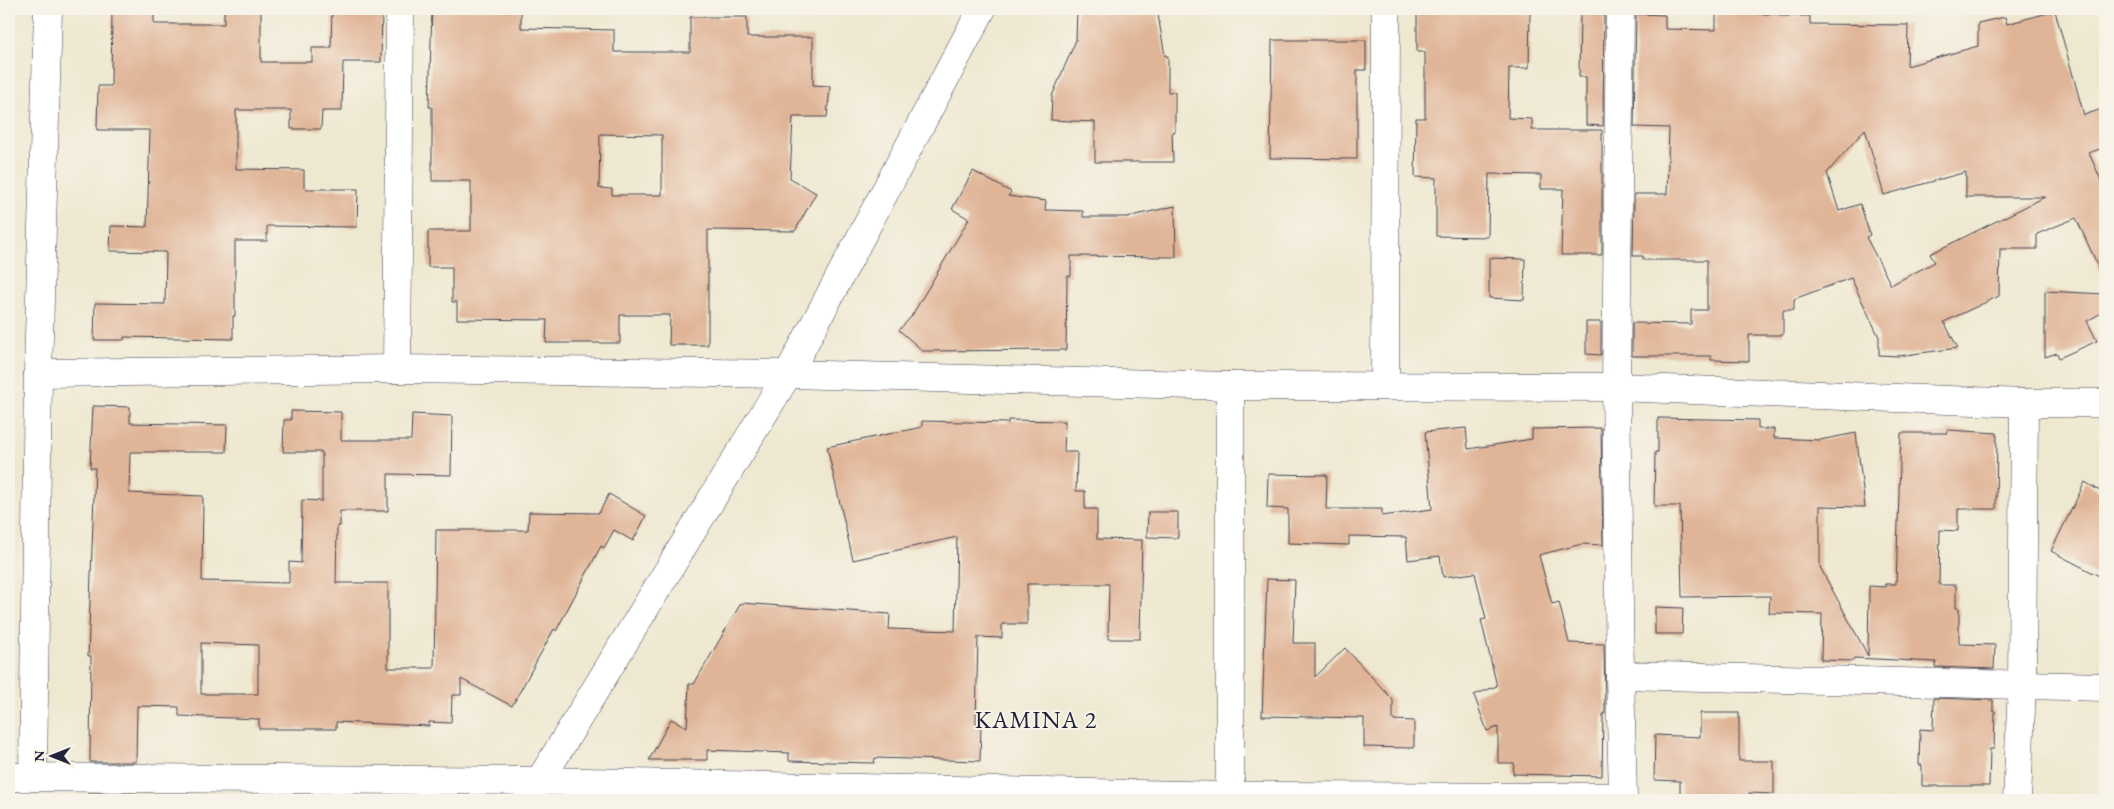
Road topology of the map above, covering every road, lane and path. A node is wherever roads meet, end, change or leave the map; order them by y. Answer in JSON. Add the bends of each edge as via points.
{"nodes":[{"id":1,"x":48,"y":9,"type":"edge"},
{"id":2,"x":400,"y":9,"type":"edge"},
{"id":3,"x":982,"y":9,"type":"edge"},
{"id":4,"x":1386,"y":9,"type":"edge"},
{"id":5,"x":1620,"y":9,"type":"edge"},
{"id":6,"x":397,"y":369,"type":"junction"},
{"id":7,"x":38,"y":373,"type":"junction"},
{"id":8,"x":788,"y":374,"type":"junction"},
{"id":9,"x":1385,"y":385,"type":"junction"},
{"id":10,"x":1230,"y":386,"type":"junction"},
{"id":11,"x":1616,"y":387,"type":"junction"},
{"id":12,"x":2024,"y":403,"type":"junction"},
{"id":13,"x":2105,"y":403,"type":"edge"},
{"id":14,"x":1620,"y":675,"type":"junction"},
{"id":15,"x":2022,"y":685,"type":"junction"},
{"id":16,"x":2105,"y":686,"type":"edge"},
{"id":17,"x":21,"y":776,"type":"edge"},
{"id":18,"x":534,"y":791,"type":"edge"},
{"id":19,"x":990,"y":796,"type":"edge"},
{"id":20,"x":1230,"y":798,"type":"edge"},
{"id":21,"x":1385,"y":798,"type":"edge"},
{"id":22,"x":1623,"y":798,"type":"edge"},
{"id":23,"x":2017,"y":800,"type":"edge"}],
"edges":[{"from":1,"to":7,"type":"street"},
{"from":2,"to":6,"type":"street"},
{"from":3,"to":8,"type":"street"},
{"from":4,"to":9,"type":"street"},
{"from":5,"to":11,"type":"street"},
{"from":6,"to":7,"type":"street"},
{"from":6,"to":8,"type":"street"},
{"from":7,"to":17,"type":"street"},
{"from":8,"to":10,"type":"street"},
{"from":8,"to":18,"type":"street"},
{"from":9,"to":10,"type":"street"},
{"from":9,"to":11,"type":"street"},
{"from":10,"to":20,"type":"street"},
{"from":11,"to":12,"type":"street"},
{"from":11,"to":14,"type":"street"},
{"from":12,"to":13,"type":"street"},
{"from":12,"to":15,"type":"street"},
{"from":14,"to":15,"type":"street"},
{"from":14,"to":22,"type":"street"},
{"from":15,"to":16,"type":"street"},
{"from":15,"to":23,"type":"street"},
{"from":17,"to":18,"type":"street"},
{"from":18,"to":19,"type":"street"},
{"from":19,"to":20,"type":"street"},
{"from":20,"to":21,"type":"street"},
{"from":21,"to":22,"type":"street"}]}
